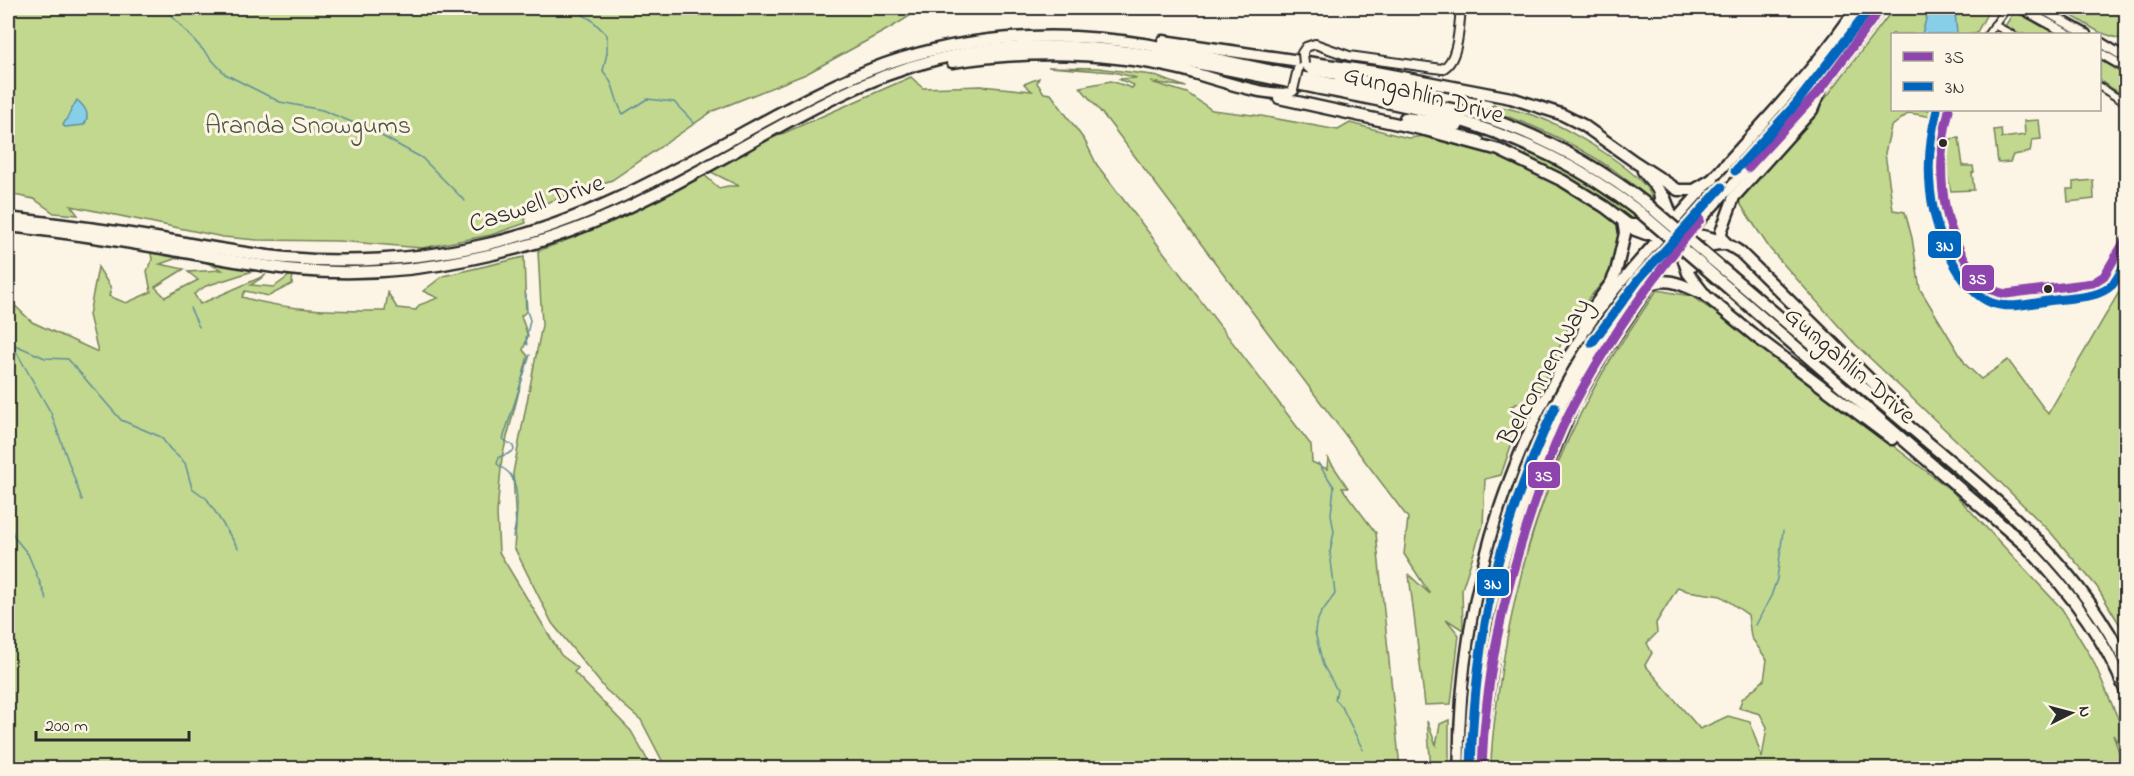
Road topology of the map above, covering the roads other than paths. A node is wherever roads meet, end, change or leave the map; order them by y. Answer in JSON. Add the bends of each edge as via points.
{"nodes":[{"id":1,"x":1461,"y":8,"type":"edge"},
{"id":2,"x":1856,"y":8,"type":"edge"},
{"id":3,"x":1881,"y":8,"type":"edge"},
{"id":4,"x":2000,"y":8,"type":"edge"},
{"id":5,"x":2007,"y":8,"type":"edge"},
{"id":6,"x":2021,"y":8,"type":"edge"},
{"id":7,"x":2040,"y":8,"type":"edge"},
{"id":8,"x":1994,"y":25,"type":"junction"},
{"id":9,"x":1989,"y":33,"type":"edge"},
{"id":10,"x":2009,"y":33,"type":"edge"},
{"id":11,"x":2066,"y":33,"type":"edge"},
{"id":12,"x":2084,"y":33,"type":"edge"},
{"id":13,"x":1047,"y":36,"type":"junction"},
{"id":14,"x":2102,"y":47,"type":"edge"},
{"id":15,"x":2127,"y":49,"type":"edge"},
{"id":16,"x":2127,"y":58,"type":"edge"},
{"id":17,"x":1300,"y":66,"type":"junction"},
{"id":18,"x":2127,"y":68,"type":"edge"},
{"id":19,"x":1181,"y":70,"type":"junction"},
{"id":20,"x":1340,"y":76,"type":"junction"},
{"id":21,"x":2101,"y":88,"type":"edge"},
{"id":22,"x":1821,"y":89,"type":"junction"},
{"id":23,"x":1293,"y":90,"type":"junction"},
{"id":24,"x":1511,"y":98,"type":"junction"},
{"id":25,"x":2127,"y":103,"type":"edge"},
{"id":26,"x":1360,"y":111,"type":"junction"},
{"id":27,"x":1949,"y":111,"type":"edge"},
{"id":28,"x":794,"y":119,"type":"junction"},
{"id":29,"x":1489,"y":130,"type":"junction"},
{"id":30,"x":1521,"y":130,"type":"junction"},
{"id":31,"x":1499,"y":150,"type":"junction"},
{"id":32,"x":1635,"y":162,"type":"junction"},
{"id":33,"x":1713,"y":178,"type":"junction"},
{"id":34,"x":1654,"y":184,"type":"junction"},
{"id":35,"x":1644,"y":209,"type":"junction"},
{"id":36,"x":8,"y":218,"type":"edge"},
{"id":37,"x":1624,"y":222,"type":"junction"},
{"id":38,"x":1674,"y":222,"type":"junction"},
{"id":39,"x":8,"y":226,"type":"edge"},
{"id":40,"x":1663,"y":234,"type":"junction"},
{"id":41,"x":1681,"y":238,"type":"junction"},
{"id":42,"x":2127,"y":239,"type":"edge"},
{"id":43,"x":1727,"y":244,"type":"junction"},
{"id":44,"x":1708,"y":263,"type":"junction"},
{"id":45,"x":1691,"y":279,"type":"junction"},
{"id":46,"x":1648,"y":286,"type":"junction"},
{"id":47,"x":1706,"y":296,"type":"junction"},
{"id":48,"x":1582,"y":336,"type":"junction"},
{"id":49,"x":1968,"y":476,"type":"junction"},
{"id":50,"x":1970,"y":496,"type":"junction"},
{"id":51,"x":2127,"y":664,"type":"edge"},
{"id":52,"x":2127,"y":692,"type":"edge"},
{"id":53,"x":1459,"y":768,"type":"edge"},
{"id":54,"x":1482,"y":768,"type":"edge"}],
"edges":[{"from":1,"to":17,"type":"street","bridge":true,"via":[[1453,58],[1442,69],[1349,56],[1315,44],[1302,52]]},
{"from":2,"to":33,"type":"main road","name":"Belconnen Way","via":[[1786,98]]},
{"from":3,"to":22,"type":"main road","name":"Belconnen Way"},
{"from":4,"to":8,"type":"street"},
{"from":5,"to":8,"type":"street"},
{"from":6,"to":11,"type":"main road"},
{"from":7,"to":12,"type":"main road"},
{"from":8,"to":9,"type":"street"},
{"from":8,"to":10,"type":"street"},
{"from":13,"to":24,"type":"highway","via":[[1076,32],[1202,46],[1375,72]]},
{"from":13,"to":30,"type":"highway","name":"Gungahlin Drive","via":[[1150,45],[1435,104]]},
{"from":13,"to":36,"type":"highway","name":"Caswell Drive","via":[[958,44],[885,64],[825,90],[606,205],[536,231],[465,249],[389,259],[287,258]]},
{"from":14,"to":15,"type":"main road"},
{"from":14,"to":16,"type":"main road"},
{"from":14,"to":18,"type":"main road"},
{"from":17,"to":20,"type":"street"},
{"from":17,"to":23,"type":"street","bridge":true},
{"from":19,"to":23,"type":"highway","via":[[1258,90],[1286,94]]},
{"from":19,"to":28,"type":"highway","via":[[1065,53],[974,59],[880,82]]},
{"from":19,"to":31,"type":"highway","via":[[1242,90]]},
{"from":20,"to":24,"type":"street"},
{"from":20,"to":30,"type":"highway","via":[[1442,99],[1504,119]]},
{"from":21,"to":25,"type":"street"},
{"from":22,"to":41,"type":"main road","name":"Belconnen Way"},
{"from":22,"to":43,"type":"highway","via":[[1812,110],[1734,197],[1721,232]]},
{"from":23,"to":26,"type":"street","via":[[1300,99]]},
{"from":24,"to":32,"type":"highway","via":[[1583,125]]},
{"from":26,"to":29,"type":"highway"},
{"from":26,"to":31,"type":"street","via":[[1454,132],[1491,143]]},
{"from":27,"to":42,"type":"street","via":[[1941,162],[1946,211],[1969,267],[1987,288],[2006,294],[2090,284],[2104,276]]},
{"from":28,"to":29,"type":"highway","name":"Gungahlin Drive","via":[[861,85],[906,68],[972,52],[1048,45],[1098,47],[1166,57],[1426,111]]},
{"from":28,"to":39,"type":"highway","name":"Caswell Drive","via":[[603,219],[490,255],[420,267],[300,270]]},
{"from":29,"to":35,"type":"highway","name":"Gungahlin Drive","via":[[1564,161]]},
{"from":30,"to":35,"type":"highway","name":"Gungahlin Drive","via":[[1590,164]]},
{"from":31,"to":37,"type":"highway","via":[[1563,181]]},
{"from":32,"to":33,"type":"highway","via":[[1682,191],[1696,189]]},
{"from":32,"to":34,"type":"highway"},
{"from":33,"to":38,"type":"main road","name":"Belconnen Way"},
{"from":34,"to":37,"type":"highway","via":[[1661,201],[1656,215],[1642,225]]},
{"from":34,"to":38,"type":"highway","via":[[1669,204]]},
{"from":35,"to":44,"type":"highway","name":"Gungahlin Drive","bridge":true},
{"from":37,"to":40,"type":"highway","via":[[1640,232]]},
{"from":37,"to":48,"type":"highway","via":[[1616,272],[1588,315]]},
{"from":38,"to":40,"type":"main road","name":"Belconnen Way"},
{"from":38,"to":41,"type":"main road"},
{"from":40,"to":41,"type":"main road"},
{"from":40,"to":48,"type":"main road","name":"Belconnen Way"},
{"from":41,"to":43,"type":"highway","via":[[1704,236]]},
{"from":41,"to":45,"type":"highway","via":[[1683,263]]},
{"from":41,"to":46,"type":"main road","name":"Belconnen Way"},
{"from":43,"to":45,"type":"highway","via":[[1711,245],[1698,252],[1691,265]]},
{"from":43,"to":49,"type":"highway","via":[[1747,259]]},
{"from":44,"to":49,"type":"highway","name":"Gungahlin Drive"},
{"from":44,"to":50,"type":"highway","name":"Gungahlin Drive","via":[[1870,412]]},
{"from":45,"to":47,"type":"highway"},
{"from":46,"to":47,"type":"highway","via":[[1667,280]]},
{"from":46,"to":54,"type":"main road","name":"Belconnen Way","via":[[1573,406],[1542,480],[1497,633]]},
{"from":47,"to":50,"type":"highway"},
{"from":48,"to":53,"type":"main road","name":"Belconnen Way","via":[[1528,435],[1494,525],[1470,627]]},
{"from":49,"to":51,"type":"highway","name":"Gungahlin Drive","via":[[2054,556],[2099,615]]},
{"from":50,"to":52,"type":"highway","name":"Gungahlin Drive","via":[[2059,582],[2099,639]]}]}
